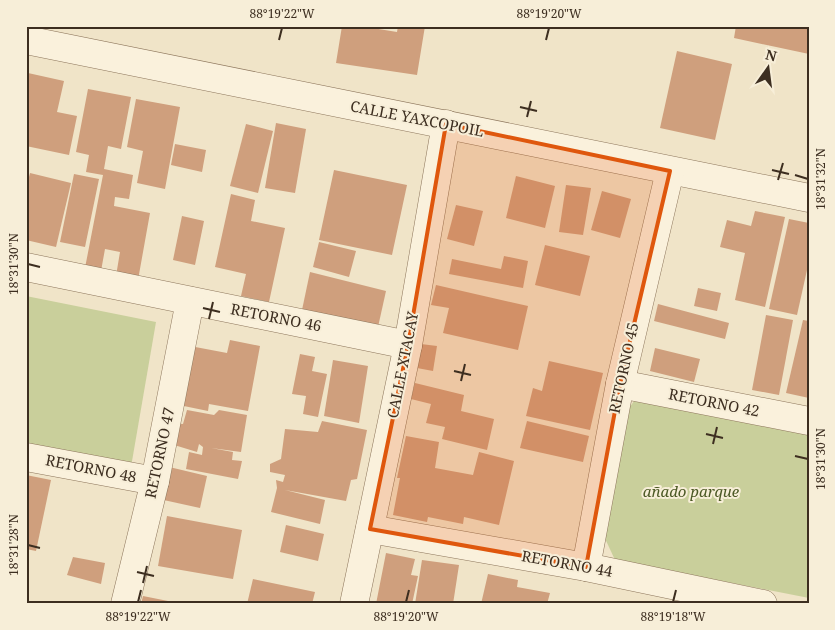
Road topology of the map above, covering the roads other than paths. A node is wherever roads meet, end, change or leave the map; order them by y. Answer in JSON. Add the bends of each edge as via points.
{"nodes":[{"id":1,"x":26,"y":40,"type":"edge"},
{"id":2,"x":446,"y":124,"type":"junction"},
{"id":3,"x":670,"y":171,"type":"junction"},
{"id":4,"x":809,"y":198,"type":"edge"},
{"id":5,"x":26,"y":267,"type":"edge"},
{"id":6,"x":190,"y":301,"type":"junction"},
{"id":7,"x":408,"y":345,"type":"junction"},
{"id":8,"x":620,"y":384,"type":"junction"},
{"id":9,"x":809,"y":421,"type":"edge"},
{"id":10,"x":26,"y":457,"type":"edge"},
{"id":11,"x":155,"y":482,"type":"junction"},
{"id":12,"x":370,"y":530,"type":"junction"},
{"id":13,"x":586,"y":567,"type":"junction"},
{"id":14,"x":125,"y":604,"type":"edge"},
{"id":15,"x":354,"y":604,"type":"edge"},
{"id":16,"x":763,"y":604,"type":"edge"}],
"edges":[{"from":1,"to":2,"type":"street","name":"CALLE YAXCOPOIL"},
{"from":2,"to":3,"type":"street","name":"CALLE YAXCOPOIL"},
{"from":2,"to":7,"type":"street","name":"CALLE XTACAY"},
{"from":3,"to":4,"type":"street","name":"CALLE YAXCOPOIL"},
{"from":3,"to":8,"type":"street","name":"RETORNO 45"},
{"from":5,"to":6,"type":"street","name":"RETORNO 46"},
{"from":6,"to":7,"type":"street","name":"RETORNO 46"},
{"from":6,"to":11,"type":"street","name":"RETORNO 47"},
{"from":7,"to":12,"type":"street","name":"CALLE XTACAY"},
{"from":8,"to":9,"type":"street","name":"RETORNO 42"},
{"from":8,"to":13,"type":"street","name":"RETORNO 45"},
{"from":10,"to":11,"type":"street","name":"RETORNO 48"},
{"from":11,"to":14,"type":"street","name":"RETORNO 47"},
{"from":12,"to":13,"type":"street","name":"RETORNO 44"},
{"from":12,"to":15,"type":"street","name":"CALLE XTACAY"},
{"from":13,"to":16,"type":"street","name":"RETORNO 44"}]}
